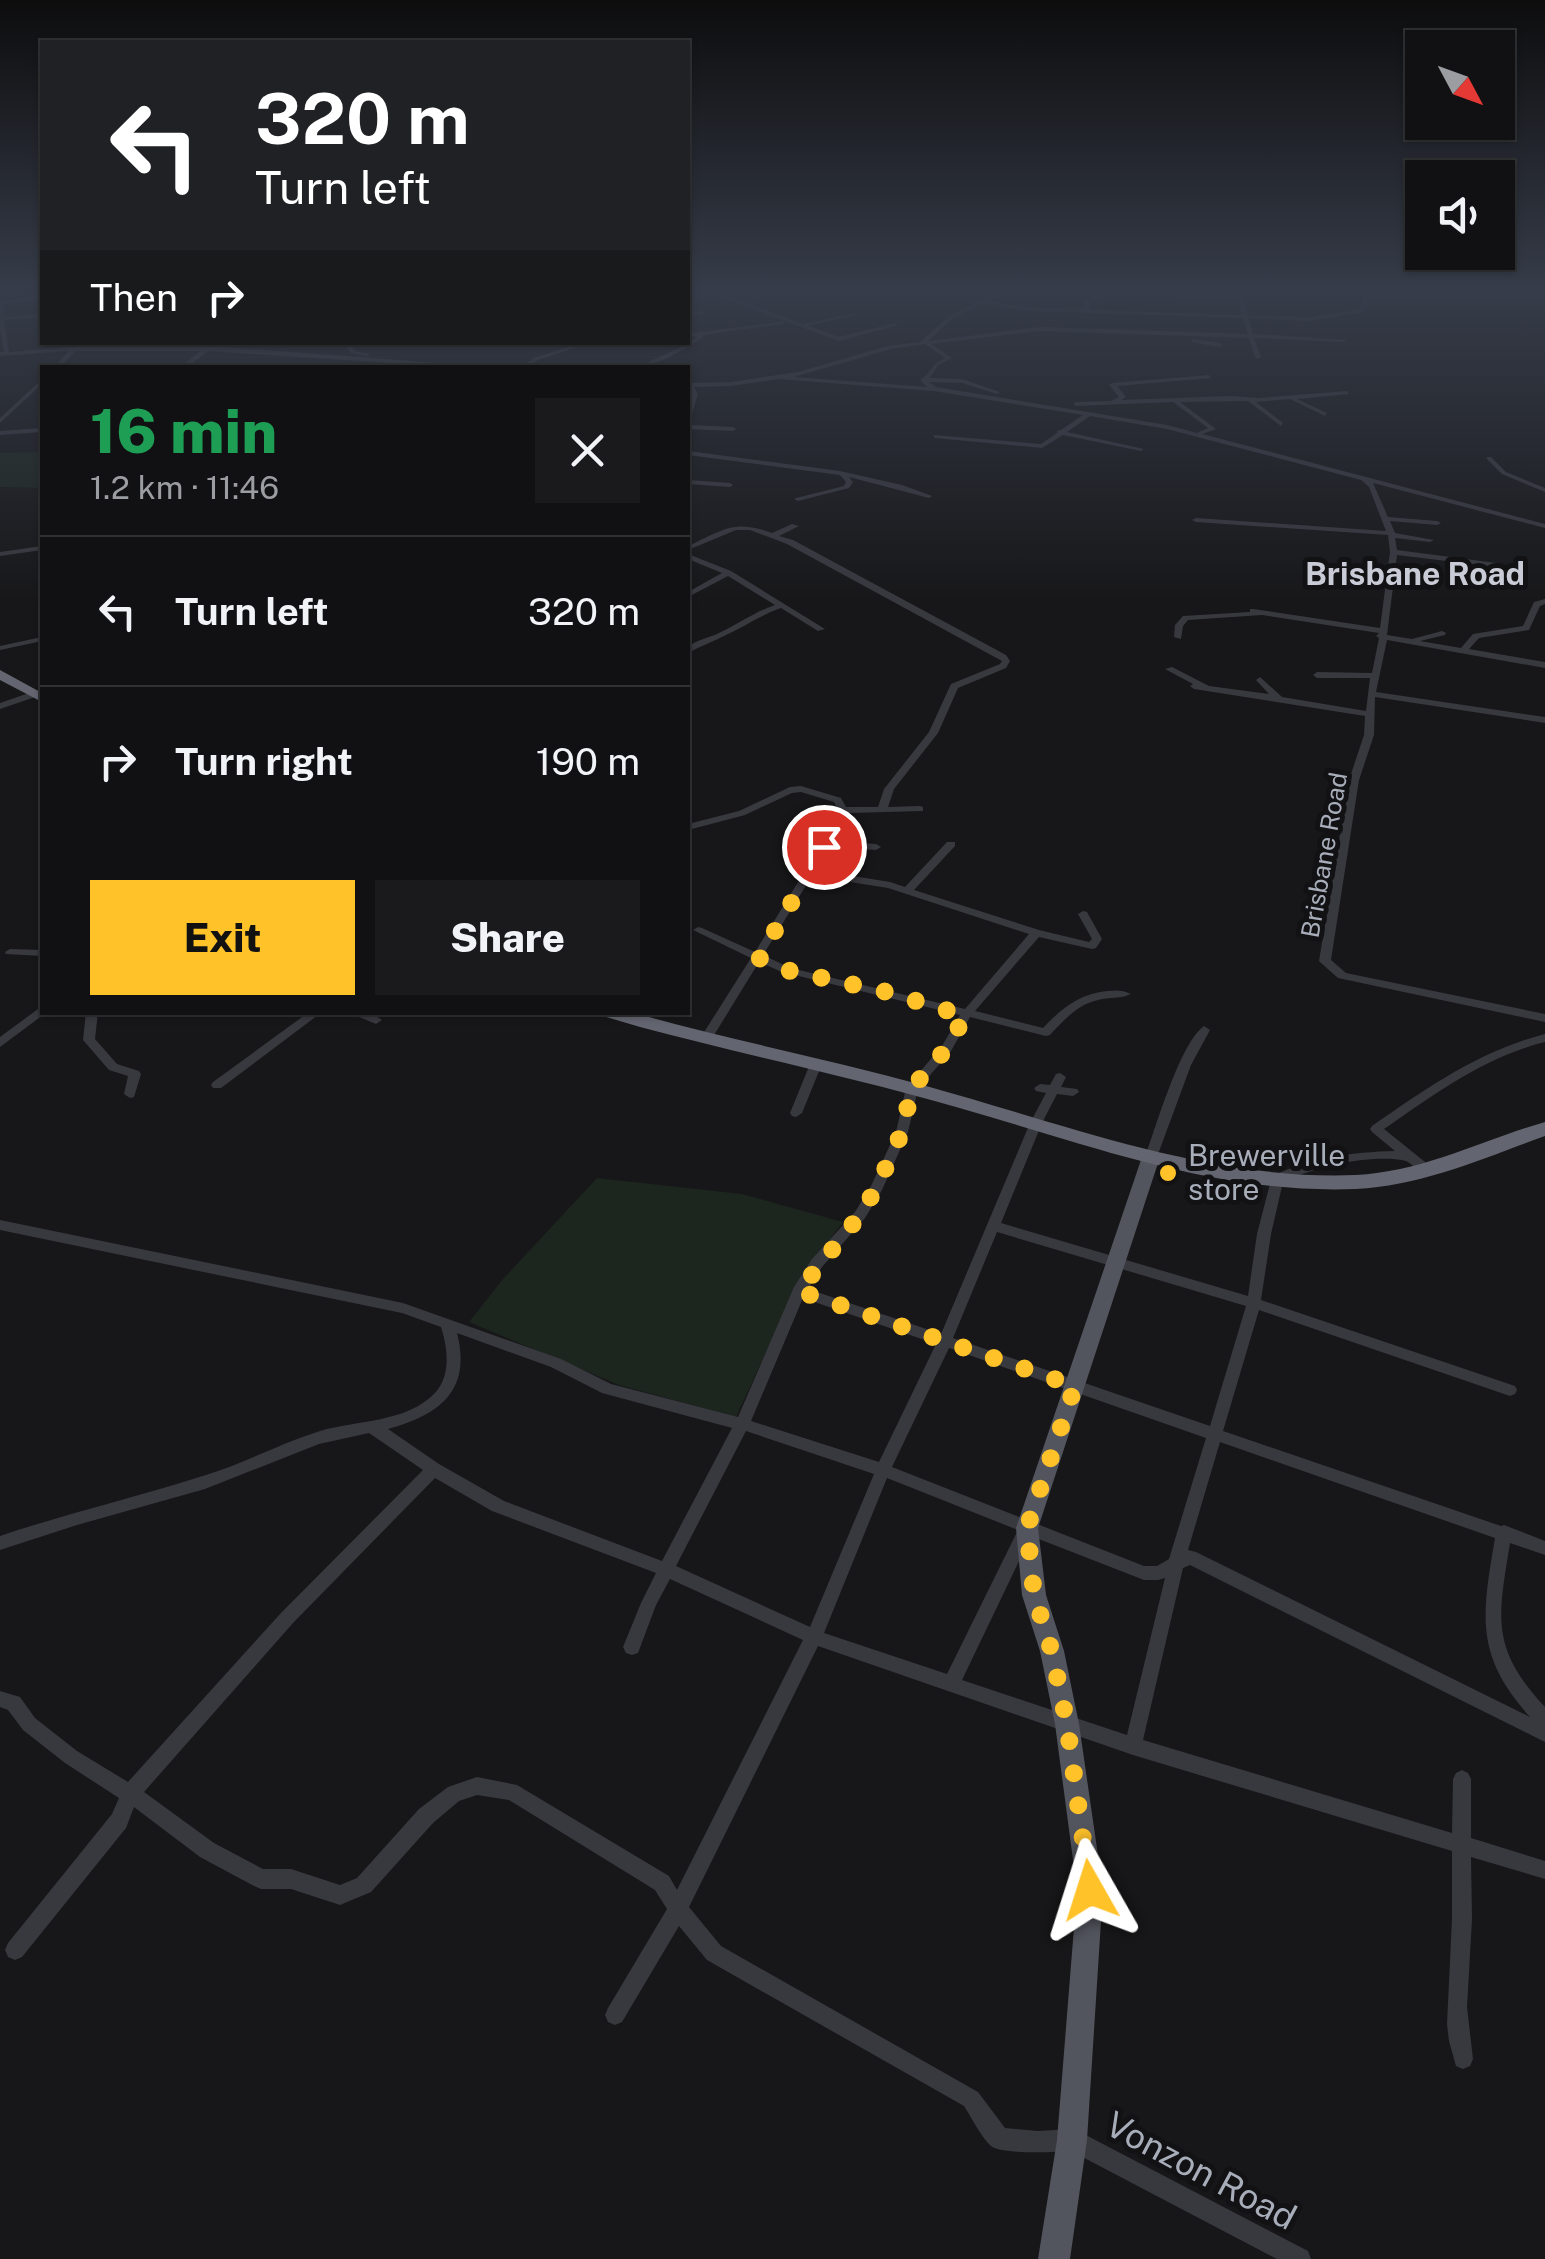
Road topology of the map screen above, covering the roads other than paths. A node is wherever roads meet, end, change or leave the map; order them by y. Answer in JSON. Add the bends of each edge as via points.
{"nodes":[{"id":1,"x":30,"y":392,"type":"edge"},
{"id":2,"x":33,"y":392,"type":"edge"},
{"id":3,"x":955,"y":392,"type":"edge"},
{"id":4,"x":1000,"y":392,"type":"edge"},
{"id":5,"x":1119,"y":392,"type":"edge"},
{"id":6,"x":1348,"y":393,"type":"dead end"},
{"id":7,"x":1290,"y":398,"type":"junction"},
{"id":8,"x":37,"y":399,"type":"dead end"},
{"id":9,"x":1174,"y":400,"type":"junction"},
{"id":10,"x":1250,"y":400,"type":"junction"},
{"id":11,"x":1108,"y":405,"type":"junction"},
{"id":12,"x":0,"y":406,"type":"edge"},
{"id":13,"x":16,"y":406,"type":"junction"},
{"id":14,"x":1089,"y":414,"type":"junction"},
{"id":15,"x":1324,"y":414,"type":"dead end"},
{"id":16,"x":0,"y":421,"type":"edge"},
{"id":17,"x":1281,"y":424,"type":"dead end"},
{"id":18,"x":690,"y":427,"type":"edge"},
{"id":19,"x":732,"y":429,"type":"dead end"},
{"id":20,"x":40,"y":430,"type":"edge"},
{"id":21,"x":923,"y":432,"type":"dead end"},
{"id":22,"x":1059,"y":432,"type":"junction"},
{"id":23,"x":1189,"y":432,"type":"junction"},
{"id":24,"x":0,"y":433,"type":"edge"},
{"id":25,"x":1140,"y":449,"type":"dead end"},
{"id":26,"x":690,"y":453,"type":"edge"},
{"id":27,"x":1489,"y":458,"type":"dead end"},
{"id":28,"x":854,"y":468,"type":"dead end"},
{"id":29,"x":843,"y":475,"type":"junction"},
{"id":30,"x":1362,"y":477,"type":"junction"},
{"id":31,"x":690,"y":482,"type":"edge"},
{"id":32,"x":730,"y":485,"type":"dead end"},
{"id":33,"x":1543,"y":488,"type":"edge"},
{"id":34,"x":929,"y":496,"type":"dead end"},
{"id":35,"x":798,"y":499,"type":"dead end"},
{"id":36,"x":1386,"y":518,"type":"junction"},
{"id":37,"x":1196,"y":520,"type":"dead end"},
{"id":38,"x":1437,"y":523,"type":"dead end"},
{"id":39,"x":795,"y":526,"type":"dead end"},
{"id":40,"x":1545,"y":526,"type":"edge"},
{"id":41,"x":1392,"y":534,"type":"junction"},
{"id":42,"x":772,"y":536,"type":"junction"},
{"id":43,"x":1430,"y":540,"type":"dead end"},
{"id":44,"x":690,"y":547,"type":"edge"},
{"id":45,"x":40,"y":548,"type":"edge"},
{"id":46,"x":1394,"y":552,"type":"junction"},
{"id":47,"x":0,"y":554,"type":"edge"},
{"id":48,"x":690,"y":557,"type":"edge"},
{"id":49,"x":1496,"y":565,"type":"dead end"},
{"id":50,"x":728,"y":574,"type":"junction"},
{"id":51,"x":690,"y":594,"type":"edge"},
{"id":52,"x":1545,"y":602,"type":"edge"},
{"id":53,"x":780,"y":606,"type":"junction"},
{"id":54,"x":1253,"y":611,"type":"dead end"},
{"id":55,"x":1266,"y":614,"type":"junction"},
{"id":56,"x":821,"y":629,"type":"dead end"},
{"id":57,"x":1442,"y":633,"type":"dead end"},
{"id":58,"x":1381,"y":634,"type":"junction"},
{"id":59,"x":1178,"y":637,"type":"dead end"},
{"id":60,"x":40,"y":640,"type":"edge"},
{"id":61,"x":1413,"y":640,"type":"junction"},
{"id":62,"x":0,"y":648,"type":"edge"},
{"id":63,"x":690,"y":648,"type":"edge"},
{"id":64,"x":1461,"y":649,"type":"junction"},
{"id":65,"x":1545,"y":665,"type":"edge"},
{"id":66,"x":1169,"y":668,"type":"dead end"},
{"id":67,"x":0,"y":674,"type":"edge"},
{"id":68,"x":1317,"y":676,"type":"dead end"},
{"id":69,"x":1376,"y":676,"type":"junction"},
{"id":70,"x":1260,"y":680,"type":"dead end"},
{"id":71,"x":1194,"y":686,"type":"dead end"},
{"id":72,"x":1207,"y":687,"type":"junction"},
{"id":73,"x":1371,"y":694,"type":"junction"},
{"id":74,"x":39,"y":696,"type":"edge"},
{"id":75,"x":1280,"y":699,"type":"junction"},
{"id":76,"x":0,"y":706,"type":"edge"},
{"id":77,"x":1370,"y":714,"type":"junction"},
{"id":78,"x":1545,"y":720,"type":"edge"},
{"id":79,"x":883,"y":807,"type":"junction"},
{"id":80,"x":920,"y":808,"type":"dead end"},
{"id":81,"x":845,"y":810,"type":"junction"},
{"id":82,"x":690,"y":827,"type":"edge"},
{"id":83,"x":826,"y":844,"type":"junction"},
{"id":84,"x":950,"y":844,"type":"dead end"},
{"id":85,"x":876,"y":847,"type":"dead end"},
{"id":86,"x":807,"y":872,"type":"junction"},
{"id":87,"x":907,"y":891,"type":"junction"},
{"id":88,"x":1084,"y":914,"type":"dead end"},
{"id":89,"x":698,"y":930,"type":"dead end"},
{"id":90,"x":1036,"y":933,"type":"junction"},
{"id":91,"x":10,"y":952,"type":"dead end"},
{"id":92,"x":40,"y":953,"type":"edge"},
{"id":93,"x":759,"y":958,"type":"junction"},
{"id":94,"x":1125,"y":994,"type":"dead end"},
{"id":95,"x":40,"y":1013,"type":"edge"},
{"id":96,"x":92,"y":1015,"type":"edge"},
{"id":97,"x":313,"y":1015,"type":"edge"},
{"id":98,"x":361,"y":1015,"type":"edge"},
{"id":99,"x":622,"y":1015,"type":"edge"},
{"id":100,"x":965,"y":1016,"type":"junction"},
{"id":101,"x":1545,"y":1018,"type":"edge"},
{"id":102,"x":376,"y":1020,"type":"dead end"},
{"id":103,"x":1204,"y":1030,"type":"dead end"},
{"id":104,"x":707,"y":1037,"type":"junction"},
{"id":105,"x":1545,"y":1038,"type":"edge"},
{"id":106,"x":0,"y":1043,"type":"edge"},
{"id":107,"x":816,"y":1064,"type":"junction"},
{"id":108,"x":216,"y":1085,"type":"dead end"},
{"id":109,"x":912,"y":1088,"type":"junction"},
{"id":110,"x":1073,"y":1092,"type":"dead end"},
{"id":111,"x":130,"y":1094,"type":"dead end"},
{"id":112,"x":796,"y":1113,"type":"dead end"},
{"id":113,"x":1036,"y":1123,"type":"junction"},
{"id":114,"x":1545,"y":1129,"type":"edge"},
{"id":115,"x":1407,"y":1156,"type":"junction"},
{"id":116,"x":1151,"y":1157,"type":"junction"},
{"id":117,"x":1426,"y":1169,"type":"junction"},
{"id":118,"x":1277,"y":1179,"type":"junction"},
{"id":119,"x":0,"y":1226,"type":"edge"},
{"id":120,"x":993,"y":1226,"type":"junction"},
{"id":121,"x":1116,"y":1261,"type":"junction"},
{"id":122,"x":799,"y":1291,"type":"junction"},
{"id":123,"x":1254,"y":1302,"type":"junction"},
{"id":124,"x":448,"y":1324,"type":"junction"},
{"id":125,"x":944,"y":1342,"type":"junction"},
{"id":126,"x":1075,"y":1386,"type":"junction"},
{"id":127,"x":1510,"y":1390,"type":"dead end"},
{"id":128,"x":742,"y":1424,"type":"junction"},
{"id":129,"x":374,"y":1428,"type":"junction"},
{"id":130,"x":1215,"y":1436,"type":"junction"},
{"id":131,"x":434,"y":1470,"type":"junction"},
{"id":132,"x":883,"y":1470,"type":"junction"},
{"id":133,"x":1027,"y":1528,"type":"junction"},
{"id":134,"x":1504,"y":1532,"type":"junction"},
{"id":135,"x":0,"y":1543,"type":"edge"},
{"id":136,"x":1545,"y":1548,"type":"edge"},
{"id":137,"x":1177,"y":1561,"type":"junction"},
{"id":138,"x":667,"y":1570,"type":"junction"},
{"id":139,"x":814,"y":1637,"type":"junction"},
{"id":140,"x":632,"y":1648,"type":"dead end"},
{"id":141,"x":951,"y":1684,"type":"junction"},
{"id":142,"x":0,"y":1699,"type":"edge"},
{"id":143,"x":1545,"y":1720,"type":"edge"},
{"id":144,"x":1067,"y":1724,"type":"junction"},
{"id":145,"x":1545,"y":1733,"type":"edge"},
{"id":146,"x":1133,"y":1746,"type":"junction"},
{"id":147,"x":1462,"y":1779,"type":"dead end"},
{"id":148,"x":130,"y":1794,"type":"junction"},
{"id":149,"x":1459,"y":1844,"type":"junction"},
{"id":150,"x":1545,"y":1870,"type":"edge"},
{"id":151,"x":678,"y":1909,"type":"junction"},
{"id":152,"x":15,"y":1950,"type":"dead end"},
{"id":153,"x":615,"y":2015,"type":"dead end"},
{"id":154,"x":1463,"y":2059,"type":"dead end"},
{"id":155,"x":1072,"y":2140,"type":"junction"},
{"id":156,"x":1054,"y":2259,"type":"edge"},
{"id":157,"x":1300,"y":2259,"type":"edge"}],
"edges":[{"from":1,"to":13,"type":"street"},
{"from":2,"to":8,"type":"street"},
{"from":3,"to":14,"type":"street"},
{"from":4,"to":11,"type":"street"},
{"from":5,"to":11,"type":"street","via":[[1123,397]]},
{"from":6,"to":7,"type":"street"},
{"from":7,"to":10,"type":"street"},
{"from":7,"to":15,"type":"street"},
{"from":9,"to":10,"type":"street"},
{"from":9,"to":11,"type":"street"},
{"from":9,"to":23,"type":"street","via":[[1213,429]]},
{"from":10,"to":17,"type":"street"},
{"from":12,"to":13,"type":"street"},
{"from":13,"to":16,"type":"street"},
{"from":14,"to":22,"type":"street"},
{"from":14,"to":23,"type":"street"},
{"from":18,"to":19,"type":"street"},
{"from":20,"to":24,"type":"street"},
{"from":21,"to":22,"type":"street","via":[[1042,446]]},
{"from":22,"to":25,"type":"street"},
{"from":23,"to":30,"type":"street"},
{"from":26,"to":29,"type":"street"},
{"from":27,"to":33,"type":"street","via":[[1504,473]]},
{"from":28,"to":29,"type":"street"},
{"from":29,"to":34,"type":"street"},
{"from":29,"to":35,"type":"street","via":[[847,487]]},
{"from":30,"to":36,"type":"street","name":"Brisbane Road"},
{"from":30,"to":40,"type":"street"},
{"from":31,"to":32,"type":"street"},
{"from":36,"to":38,"type":"street"},
{"from":36,"to":41,"type":"street","name":"Brisbane Road"},
{"from":37,"to":41,"type":"street"},
{"from":39,"to":42,"type":"street"},
{"from":41,"to":43,"type":"street"},
{"from":41,"to":46,"type":"street","name":"Brisbane Road"},
{"from":42,"to":44,"type":"street","via":[[741,526]]},
{"from":42,"to":79,"type":"street","via":[[1006,662],[954,686],[933,733],[889,789]]},
{"from":45,"to":47,"type":"street"},
{"from":46,"to":49,"type":"street"},
{"from":46,"to":58,"type":"street","name":"Brisbane Road"},
{"from":48,"to":50,"type":"street"},
{"from":50,"to":51,"type":"street"},
{"from":50,"to":53,"type":"street"},
{"from":52,"to":64,"type":"street","via":[[1537,604],[1526,628],[1476,636]]},
{"from":53,"to":56,"type":"street"},
{"from":53,"to":63,"type":"street"},
{"from":54,"to":55,"type":"street"},
{"from":55,"to":58,"type":"street"},
{"from":55,"to":59,"type":"street","via":[[1186,618]]},
{"from":57,"to":61,"type":"street"},
{"from":58,"to":61,"type":"street"},
{"from":58,"to":69,"type":"street","name":"Brisbane Road"},
{"from":60,"to":62,"type":"street"},
{"from":61,"to":64,"type":"street"},
{"from":64,"to":65,"type":"street"},
{"from":66,"to":72,"type":"street"},
{"from":67,"to":74,"type":"highway"},
{"from":68,"to":69,"type":"street"},
{"from":69,"to":73,"type":"street","name":"Brisbane Road"},
{"from":70,"to":75,"type":"street"},
{"from":71,"to":72,"type":"street"},
{"from":72,"to":75,"type":"street"},
{"from":73,"to":77,"type":"street","name":"Brisbane Road"},
{"from":73,"to":78,"type":"street"},
{"from":74,"to":76,"type":"street"},
{"from":75,"to":77,"type":"street"},
{"from":77,"to":101,"type":"street","name":"Brisbane Road","via":[[1326,961],[1342,976]]},
{"from":79,"to":80,"type":"street"},
{"from":79,"to":81,"type":"street"},
{"from":81,"to":82,"type":"street","via":[[838,800],[801,788]]},
{"from":81,"to":83,"type":"street"},
{"from":83,"to":85,"type":"street"},
{"from":83,"to":86,"type":"street"},
{"from":84,"to":87,"type":"street"},
{"from":86,"to":87,"type":"street"},
{"from":86,"to":93,"type":"street"},
{"from":87,"to":90,"type":"street"},
{"from":88,"to":90,"type":"street","via":[[1098,939],[1092,946]]},
{"from":89,"to":93,"type":"street"},
{"from":90,"to":100,"type":"street"},
{"from":91,"to":92,"type":"street"},
{"from":93,"to":100,"type":"street"},
{"from":93,"to":104,"type":"street"},
{"from":94,"to":100,"type":"street","via":[[1083,999],[1046,1032]]},
{"from":95,"to":106,"type":"street"},
{"from":96,"to":111,"type":"street","via":[[89,1040],[113,1066],[135,1074]]},
{"from":97,"to":108,"type":"street"},
{"from":98,"to":102,"type":"street"},
{"from":99,"to":104,"type":"highway"},
{"from":100,"to":109,"type":"street"},
{"from":103,"to":116,"type":"street"},
{"from":104,"to":107,"type":"highway"},
{"from":105,"to":115,"type":"street","via":[[1518,1043],[1376,1129]]},
{"from":107,"to":109,"type":"highway"},
{"from":107,"to":112,"type":"street"},
{"from":109,"to":113,"type":"highway"},
{"from":109,"to":122,"type":"street","via":[[902,1132],[877,1187]]},
{"from":110,"to":113,"type":"street","via":[[1052,1084]]},
{"from":113,"to":116,"type":"highway"},
{"from":113,"to":120,"type":"street"},
{"from":114,"to":117,"type":"highway"},
{"from":115,"to":117,"type":"street"},
{"from":115,"to":118,"type":"street","via":[[1332,1160]]},
{"from":116,"to":118,"type":"highway"},
{"from":116,"to":121,"type":"main road"},
{"from":117,"to":118,"type":"highway","via":[[1358,1182]]},
{"from":118,"to":123,"type":"street"},
{"from":119,"to":124,"type":"street","via":[[403,1308]]},
{"from":120,"to":121,"type":"street"},
{"from":120,"to":125,"type":"street"},
{"from":121,"to":123,"type":"street"},
{"from":121,"to":126,"type":"main road"},
{"from":122,"to":125,"type":"street"},
{"from":122,"to":128,"type":"street"},
{"from":123,"to":127,"type":"street"},
{"from":123,"to":130,"type":"street"},
{"from":124,"to":128,"type":"street","via":[[608,1389]]},
{"from":124,"to":129,"type":"street","via":[[454,1341],[449,1386],[412,1416]]},
{"from":125,"to":126,"type":"street"},
{"from":125,"to":132,"type":"street"},
{"from":126,"to":130,"type":"street"},
{"from":126,"to":133,"type":"main road"},
{"from":128,"to":132,"type":"street"},
{"from":128,"to":138,"type":"street"},
{"from":129,"to":131,"type":"street"},
{"from":129,"to":135,"type":"street","via":[[334,1434]]},
{"from":130,"to":134,"type":"street"},
{"from":130,"to":137,"type":"street"},
{"from":131,"to":138,"type":"street","via":[[498,1506]]},
{"from":131,"to":148,"type":"street","via":[[287,1618]]},
{"from":132,"to":133,"type":"street"},
{"from":132,"to":139,"type":"street"},
{"from":133,"to":137,"type":"street","via":[[1144,1573]]},
{"from":133,"to":141,"type":"street"},
{"from":133,"to":144,"type":"main road","via":[[1034,1594]]},
{"from":134,"to":136,"type":"street"},
{"from":134,"to":143,"type":"street","via":[[1491,1632],[1514,1689]]},
{"from":137,"to":145,"type":"street","via":[[1190,1557],[1208,1564]]},
{"from":137,"to":146,"type":"street"},
{"from":138,"to":139,"type":"street"},
{"from":138,"to":140,"type":"street"},
{"from":139,"to":141,"type":"street"},
{"from":139,"to":151,"type":"street"},
{"from":141,"to":144,"type":"street"},
{"from":142,"to":148,"type":"street","via":[[14,1703],[70,1757]]},
{"from":144,"to":146,"type":"street"},
{"from":144,"to":155,"type":"main road","via":[[1090,1890]]},
{"from":146,"to":149,"type":"street"},
{"from":147,"to":149,"type":"street"},
{"from":148,"to":151,"type":"street","via":[[260,1879],[290,1879],[340,1895],[364,1885],[454,1794],[477,1786],[511,1792],[662,1883]]},
{"from":148,"to":152,"type":"street","via":[[118,1821]]},
{"from":149,"to":150,"type":"street"},
{"from":149,"to":154,"type":"street","via":[[1456,2003]]},
{"from":151,"to":153,"type":"street"},
{"from":151,"to":155,"type":"street","via":[[714,1952],[971,2099],[999,2138]]},
{"from":155,"to":156,"type":"main road"},
{"from":155,"to":157,"type":"street","name":"Vonzon Road"}]}
